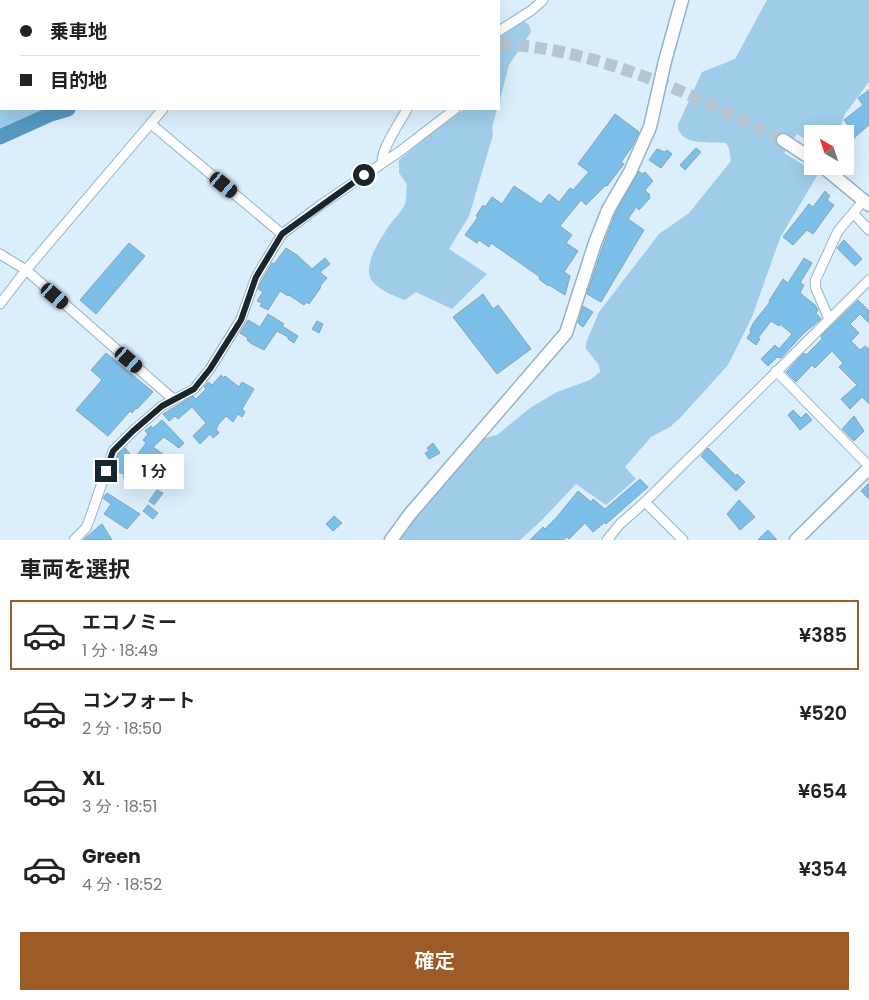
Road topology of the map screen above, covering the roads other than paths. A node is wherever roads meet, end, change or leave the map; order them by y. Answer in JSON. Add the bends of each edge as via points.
{"nodes":[{"id":1,"x":544,"y":0,"type":"edge"},
{"id":2,"x":682,"y":0,"type":"edge"},
{"id":3,"x":500,"y":30,"type":"edge"},
{"id":4,"x":162,"y":110,"type":"edge"},
{"id":5,"x":406,"y":110,"type":"edge"},
{"id":6,"x":454,"y":110,"type":"edge"},
{"id":7,"x":151,"y":124,"type":"junction"},
{"id":8,"x":783,"y":140,"type":"tunnel mouth"},
{"id":9,"x":804,"y":154,"type":"edge"},
{"id":10,"x":382,"y":162,"type":"junction"},
{"id":11,"x":830,"y":175,"type":"edge"},
{"id":12,"x":860,"y":208,"type":"edge"},
{"id":13,"x":869,"y":230,"type":"edge"},
{"id":14,"x":282,"y":234,"type":"junction"},
{"id":15,"x":0,"y":254,"type":"edge"},
{"id":16,"x":26,"y":270,"type":"junction"},
{"id":17,"x":869,"y":280,"type":"edge"},
{"id":18,"x":0,"y":304,"type":"edge"},
{"id":19,"x":829,"y":319,"type":"junction"},
{"id":20,"x":776,"y":371,"type":"junction"},
{"id":21,"x":173,"y":399,"type":"junction"},
{"id":22,"x":869,"y":467,"type":"edge"},
{"id":23,"x":645,"y":502,"type":"junction"},
{"id":24,"x":74,"y":540,"type":"edge"},
{"id":25,"x":391,"y":540,"type":"edge"},
{"id":26,"x":607,"y":540,"type":"edge"},
{"id":27,"x":684,"y":540,"type":"edge"},
{"id":28,"x":796,"y":540,"type":"edge"}],
"edges":[{"from":1,"to":3,"type":"street"},
{"from":2,"to":25,"type":"street","via":[[650,127],[608,210],[566,334]]},
{"from":4,"to":7,"type":"street"},
{"from":5,"to":10,"type":"street","via":[[386,147]]},
{"from":6,"to":10,"type":"street"},
{"from":7,"to":14,"type":"street"},
{"from":7,"to":16,"type":"street"},
{"from":8,"to":9,"type":"street"},
{"from":10,"to":14,"type":"street"},
{"from":11,"to":12,"type":"street"},
{"from":12,"to":13,"type":"street"},
{"from":12,"to":19,"type":"street","via":[[838,231],[815,281]]},
{"from":14,"to":21,"type":"street","via":[[256,277],[241,320],[210,369],[194,389]]},
{"from":15,"to":16,"type":"street"},
{"from":16,"to":18,"type":"street"},
{"from":16,"to":21,"type":"street"},
{"from":17,"to":19,"type":"street"},
{"from":19,"to":20,"type":"street"},
{"from":20,"to":22,"type":"street"},
{"from":20,"to":23,"type":"street"},
{"from":21,"to":24,"type":"street","via":[[113,451],[86,528]]},
{"from":22,"to":28,"type":"street"},
{"from":23,"to":26,"type":"street"},
{"from":23,"to":27,"type":"street"}]}
